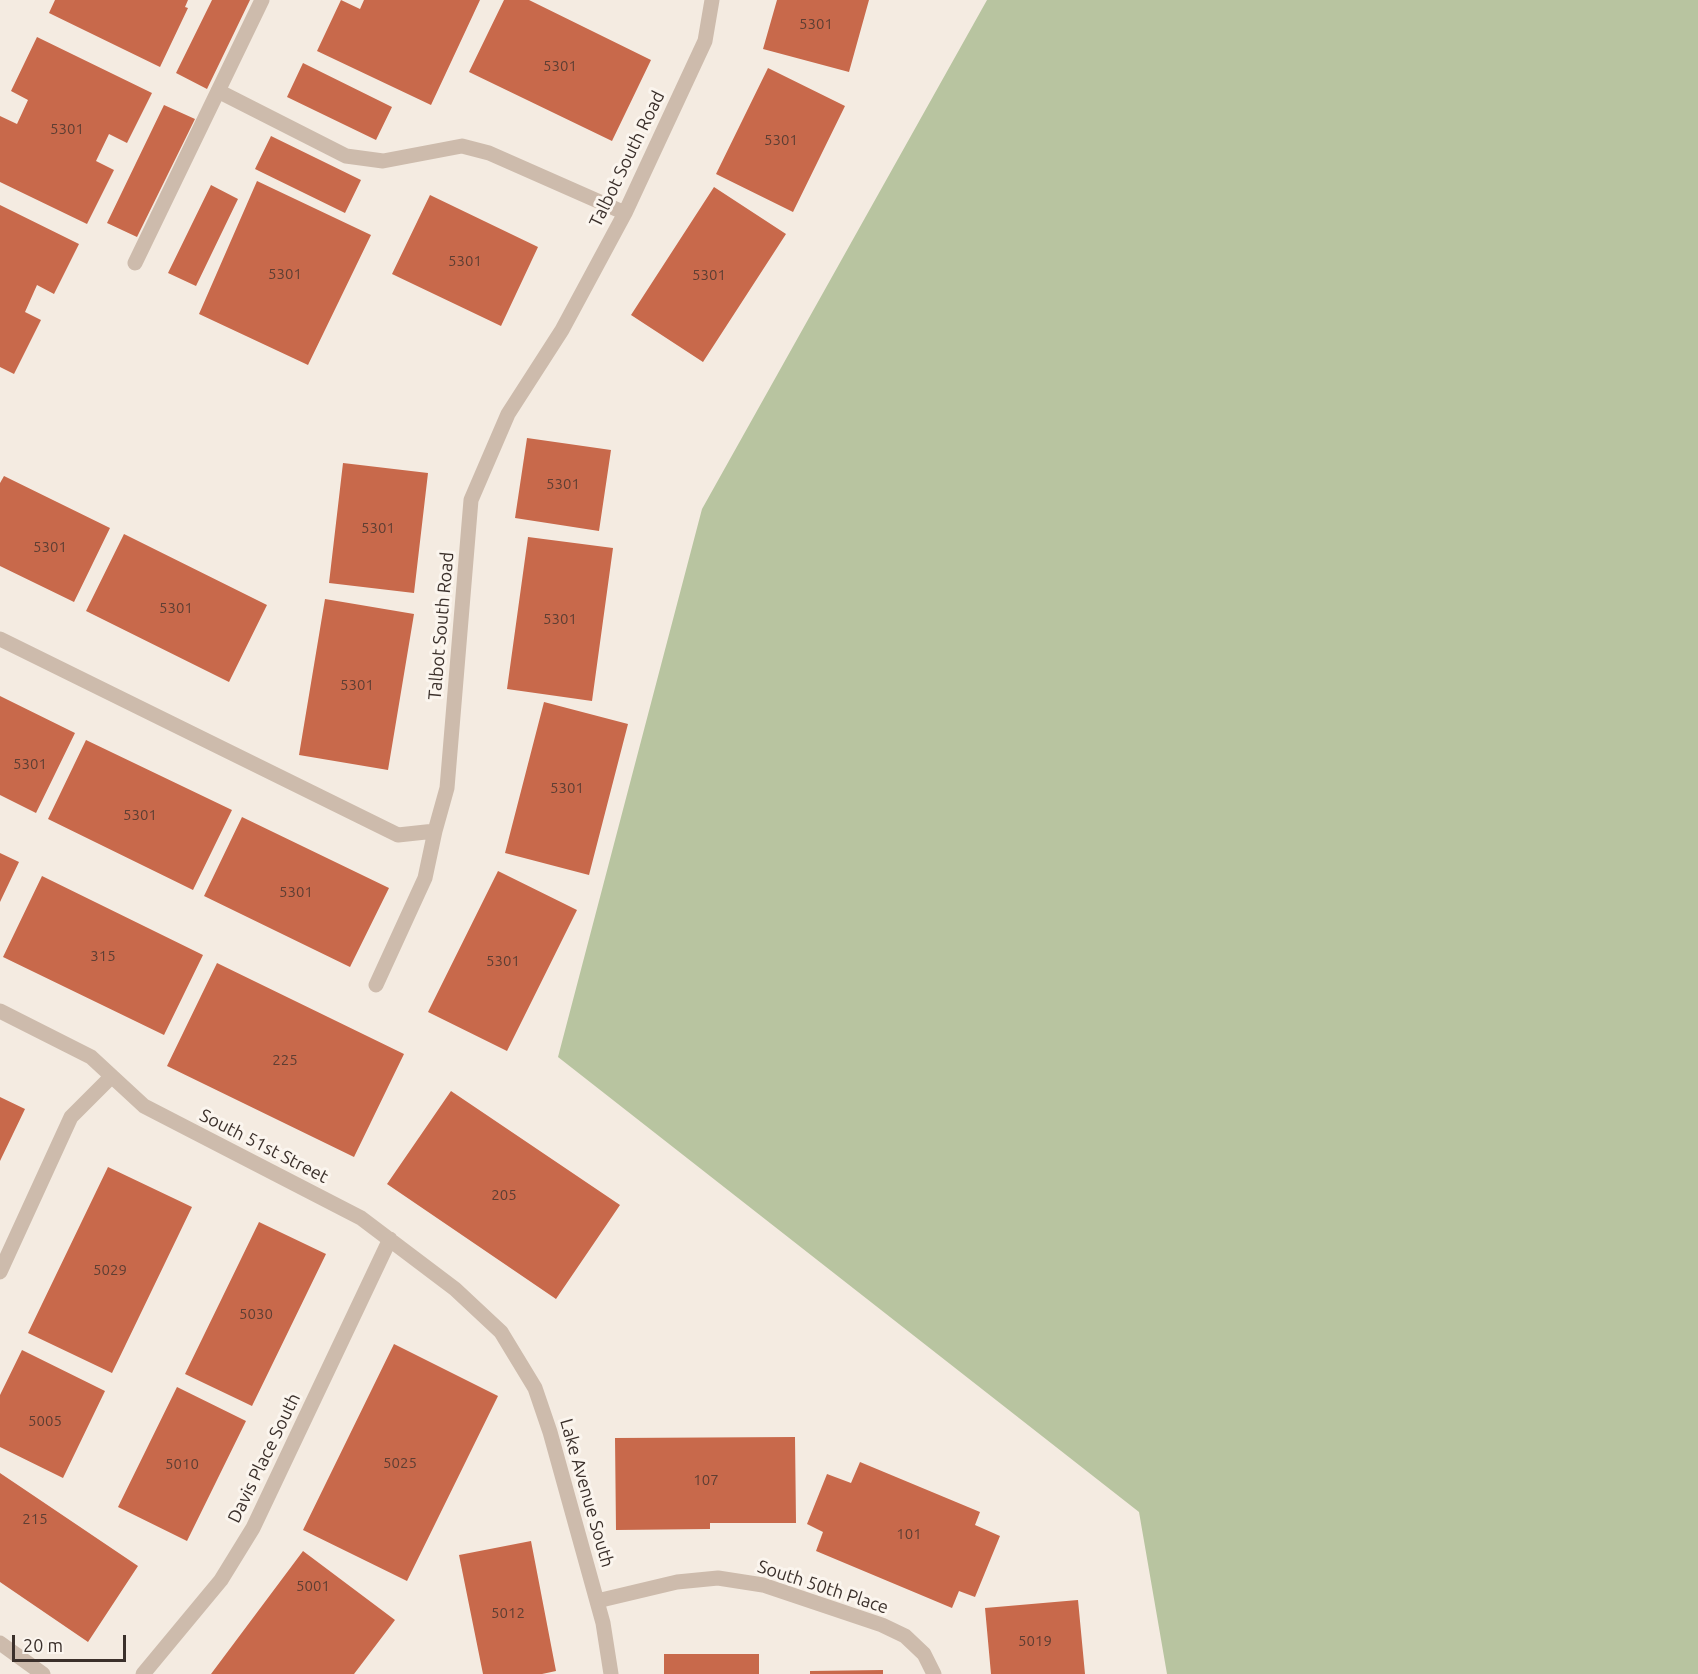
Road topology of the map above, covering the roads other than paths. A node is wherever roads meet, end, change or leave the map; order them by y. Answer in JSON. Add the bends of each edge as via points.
{"nodes":[{"id":1,"x":262,"y":0,"type":"edge"},
{"id":2,"x":712,"y":0,"type":"edge"},
{"id":3,"x":218,"y":91,"type":"junction"},
{"id":4,"x":625,"y":213,"type":"junction"},
{"id":5,"x":135,"y":263,"type":"dead end"},
{"id":6,"x":0,"y":639,"type":"edge"},
{"id":7,"x":435,"y":831,"type":"junction"},
{"id":8,"x":376,"y":985,"type":"dead end"},
{"id":9,"x":0,"y":1011,"type":"edge"},
{"id":10,"x":111,"y":1077,"type":"junction"},
{"id":11,"x":390,"y":1239,"type":"junction"},
{"id":12,"x":0,"y":1272,"type":"edge"},
{"id":13,"x":501,"y":1332,"type":"joint"},
{"id":14,"x":597,"y":1601,"type":"junction"},
{"id":15,"x":0,"y":1642,"type":"edge"},
{"id":16,"x":43,"y":1674,"type":"edge"},
{"id":17,"x":143,"y":1674,"type":"edge"},
{"id":18,"x":611,"y":1674,"type":"edge"},
{"id":19,"x":934,"y":1674,"type":"edge"}],
"edges":[{"from":1,"to":3,"type":"street"},
{"from":2,"to":4,"type":"street","name":"Talbot South Road","via":[[705,41]]},
{"from":3,"to":4,"type":"street","via":[[346,156],[383,161],[462,146],[489,153]]},
{"from":3,"to":5,"type":"street"},
{"from":4,"to":7,"type":"street","name":"Talbot South Road","via":[[562,330],[507,414],[471,500],[447,788]]},
{"from":6,"to":7,"type":"street","via":[[398,835]]},
{"from":7,"to":8,"type":"street","name":"Talbot South Road","via":[[425,878]]},
{"from":9,"to":10,"type":"street","name":"South 51st Street","via":[[91,1057]]},
{"from":10,"to":11,"type":"street","name":"South 51st Street","via":[[144,1106],[362,1218]]},
{"from":10,"to":12,"type":"street","via":[[71,1117]]},
{"from":11,"to":13,"type":"street","name":"South 51st Street","via":[[455,1289]]},
{"from":11,"to":17,"type":"street","name":"Davis Place South","via":[[254,1528],[221,1580]]},
{"from":13,"to":14,"type":"street","name":"Lake Avenue South","via":[[535,1388]]},
{"from":14,"to":18,"type":"street","name":"Lake Avenue South"},
{"from":14,"to":19,"type":"street","name":"South 50th Place","via":[[677,1582],[718,1578],[763,1585],[905,1636],[924,1654]]},
{"from":15,"to":16,"type":"street"}]}
